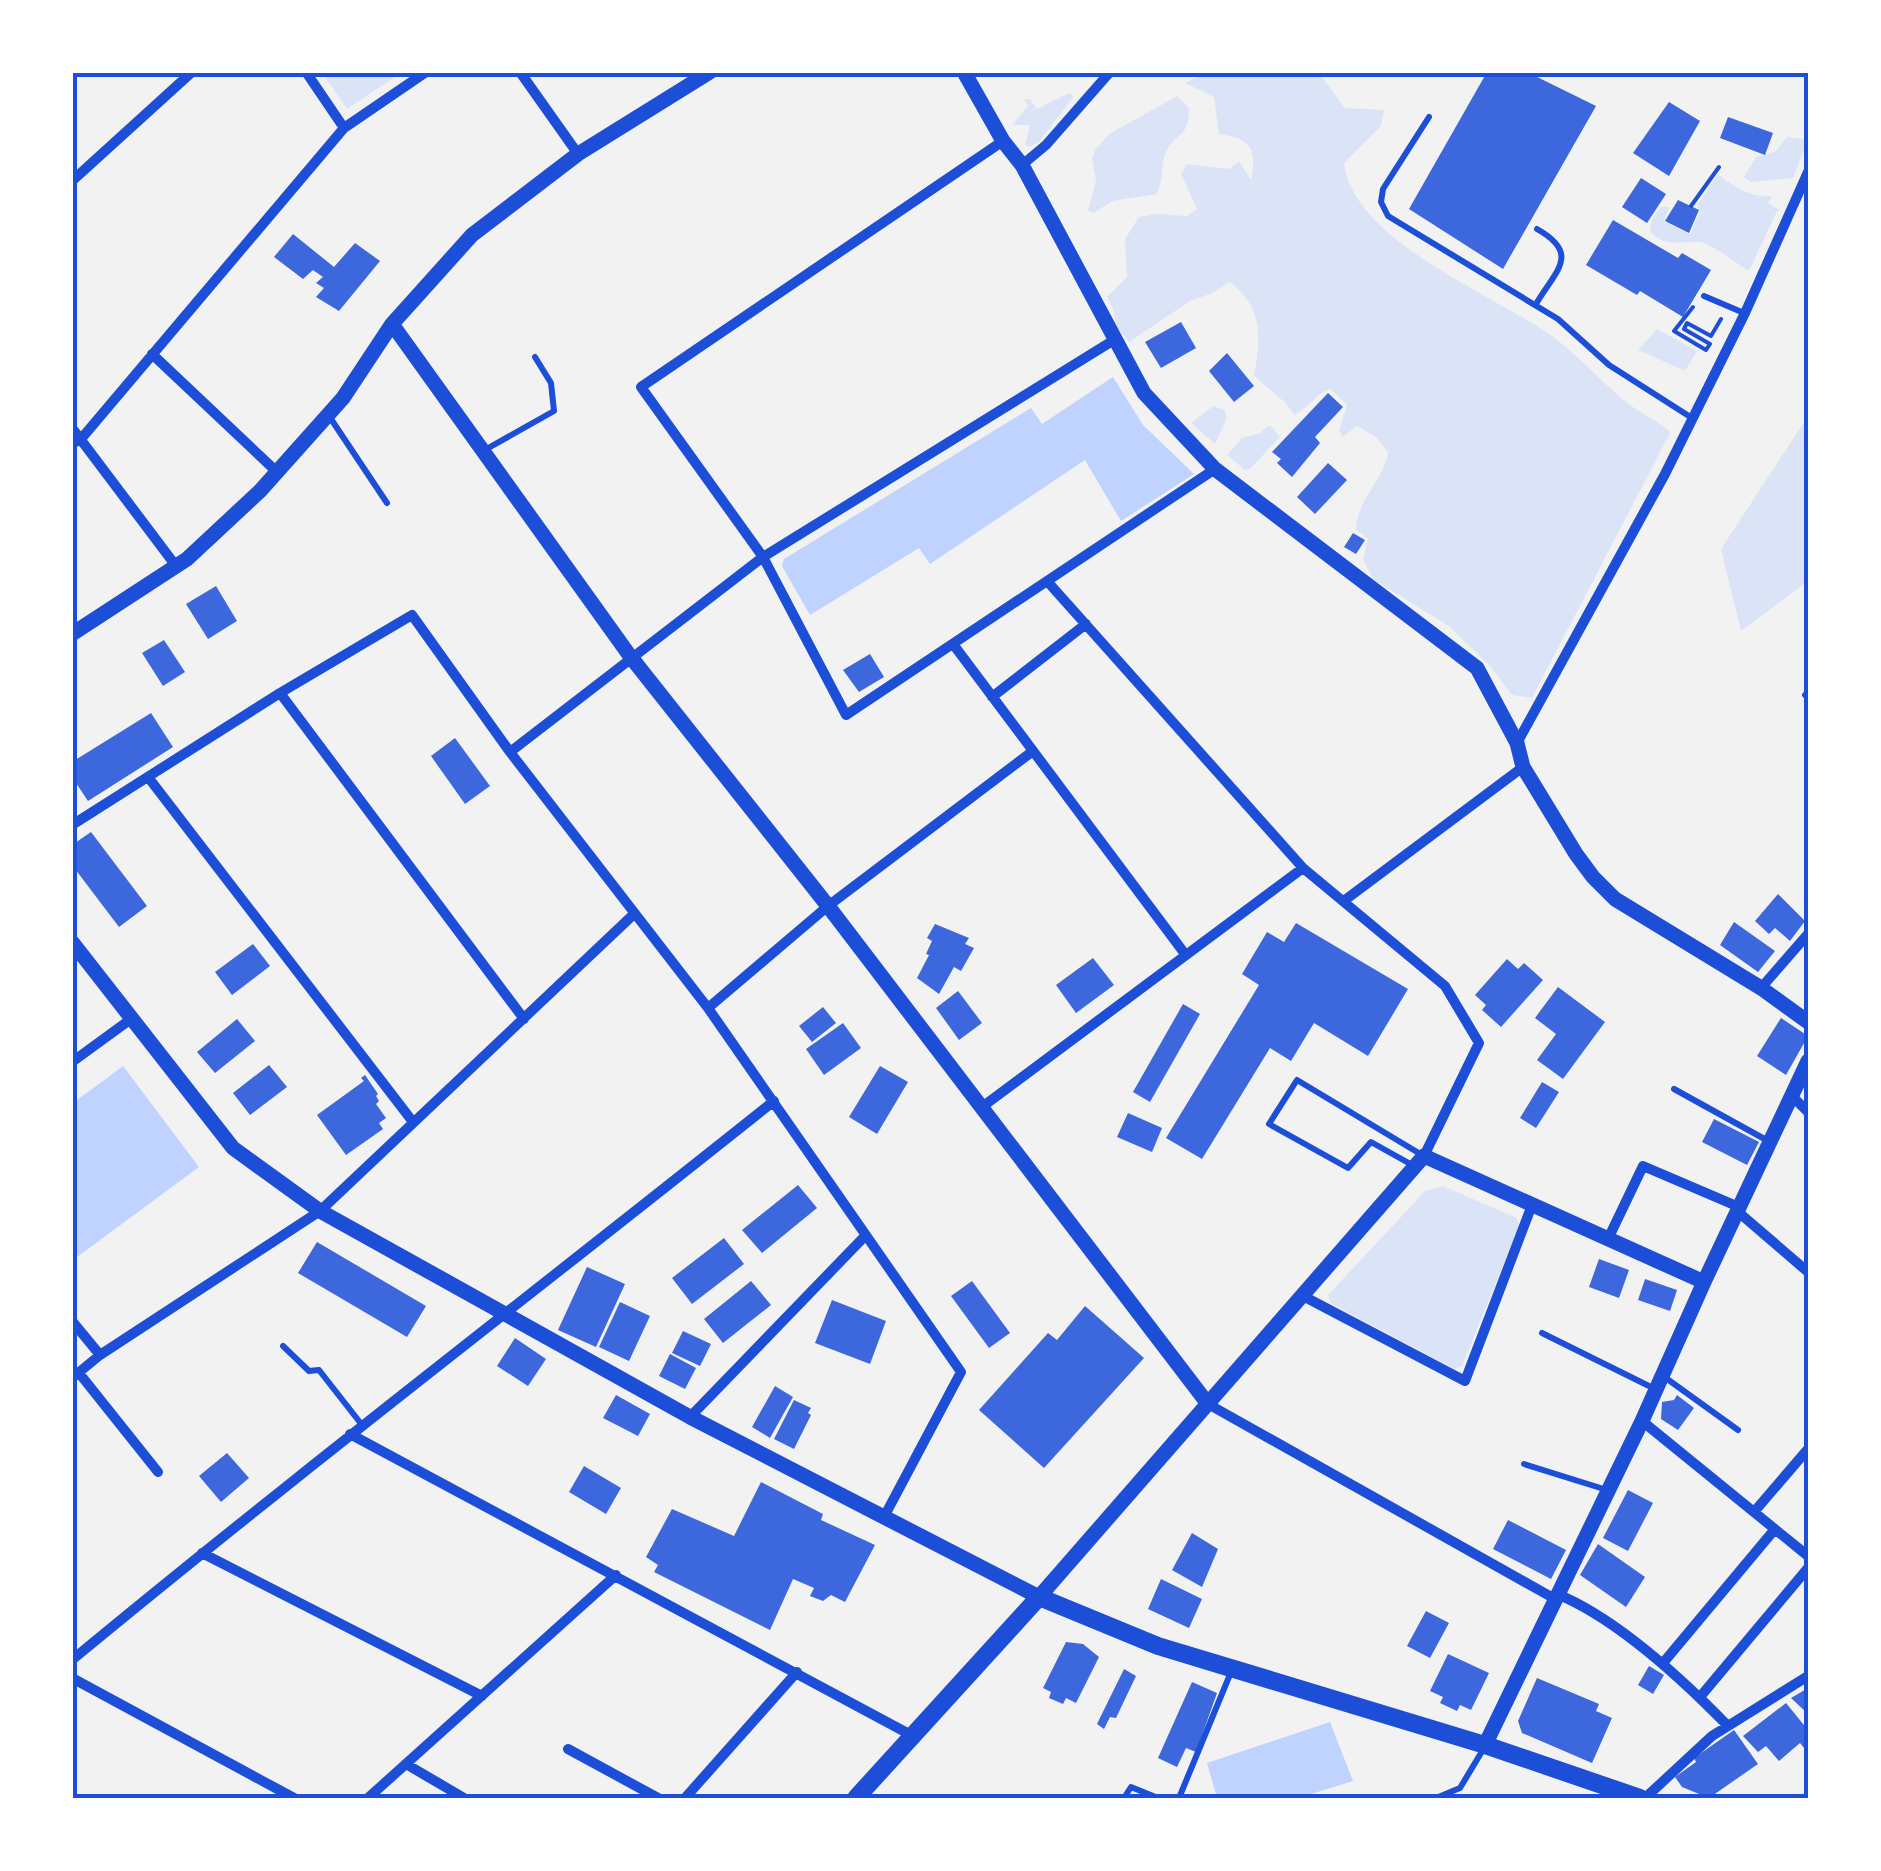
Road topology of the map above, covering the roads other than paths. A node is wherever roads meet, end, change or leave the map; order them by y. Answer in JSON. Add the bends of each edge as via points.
{"nodes":[{"id":1,"x":192,"y":72,"type":"edge"},
{"id":2,"x":306,"y":72,"type":"edge"},
{"id":3,"x":426,"y":72,"type":"edge"},
{"id":4,"x":520,"y":72,"type":"edge"},
{"id":5,"x":710,"y":72,"type":"edge"},
{"id":6,"x":964,"y":72,"type":"edge"},
{"id":7,"x":1110,"y":72,"type":"edge"},
{"id":8,"x":1428,"y":117,"type":"dead end"},
{"id":9,"x":344,"y":128,"type":"junction"},
{"id":10,"x":1003,"y":140,"type":"junction"},
{"id":11,"x":578,"y":154,"type":"junction"},
{"id":12,"x":1022,"y":165,"type":"junction"},
{"id":13,"x":1808,"y":172,"type":"edge"},
{"id":14,"x":72,"y":181,"type":"edge"},
{"id":15,"x":1538,"y":229,"type":"dead end"},
{"id":16,"x":1704,"y":296,"type":"road end"},
{"id":17,"x":1536,"y":304,"type":"junction"},
{"id":18,"x":1745,"y":313,"type":"junction"},
{"id":19,"x":392,"y":324,"type":"junction"},
{"id":20,"x":1114,"y":340,"type":"junction"},
{"id":21,"x":152,"y":354,"type":"junction"},
{"id":22,"x":536,"y":357,"type":"dead end"},
{"id":23,"x":328,"y":414,"type":"junction"},
{"id":24,"x":1692,"y":418,"type":"junction"},
{"id":25,"x":72,"y":428,"type":"edge"},
{"id":26,"x":77,"y":442,"type":"edge"},
{"id":27,"x":482,"y":452,"type":"junction"},
{"id":28,"x":1214,"y":469,"type":"junction"},
{"id":29,"x":277,"y":472,"type":"junction"},
{"id":30,"x":387,"y":503,"type":"dead end"},
{"id":31,"x":762,"y":557,"type":"junction"},
{"id":32,"x":176,"y":566,"type":"junction"},
{"id":33,"x":1048,"y":581,"type":"junction"},
{"id":34,"x":1086,"y":624,"type":"junction"},
{"id":35,"x":72,"y":634,"type":"edge"},
{"id":36,"x":953,"y":644,"type":"junction"},
{"id":37,"x":630,"y":656,"type":"junction"},
{"id":38,"x":280,"y":692,"type":"junction"},
{"id":39,"x":992,"y":697,"type":"junction"},
{"id":40,"x":1516,"y":743,"type":"junction"},
{"id":41,"x":510,"y":752,"type":"junction"},
{"id":42,"x":1034,"y":752,"type":"junction"},
{"id":43,"x":1523,"y":767,"type":"junction"},
{"id":44,"x":148,"y":777,"type":"junction"},
{"id":45,"x":72,"y":826,"type":"edge"},
{"id":46,"x":1303,"y":868,"type":"junction"},
{"id":47,"x":1345,"y":900,"type":"junction"},
{"id":48,"x":828,"y":906,"type":"junction"},
{"id":49,"x":634,"y":914,"type":"junction"},
{"id":50,"x":1808,"y":934,"type":"edge"},
{"id":51,"x":72,"y":942,"type":"edge"},
{"id":52,"x":1185,"y":954,"type":"junction"},
{"id":53,"x":1762,"y":988,"type":"junction"},
{"id":54,"x":708,"y":1008,"type":"junction"},
{"id":55,"x":132,"y":1019,"type":"junction"},
{"id":56,"x":524,"y":1019,"type":"junction"},
{"id":57,"x":1808,"y":1022,"type":"edge"},
{"id":58,"x":72,"y":1062,"type":"edge"},
{"id":59,"x":1808,"y":1062,"type":"edge"},
{"id":60,"x":1674,"y":1090,"type":"dead end"},
{"id":61,"x":1792,"y":1096,"type":"junction"},
{"id":62,"x":774,"y":1102,"type":"junction"},
{"id":63,"x":982,"y":1106,"type":"junction"},
{"id":64,"x":1808,"y":1112,"type":"edge"},
{"id":65,"x":413,"y":1122,"type":"junction"},
{"id":66,"x":1771,"y":1142,"type":"junction"},
{"id":67,"x":1419,"y":1161,"type":"junction"},
{"id":68,"x":1532,"y":1205,"type":"junction"},
{"id":69,"x":1738,"y":1209,"type":"junction"},
{"id":70,"x":320,"y":1211,"type":"junction"},
{"id":71,"x":865,"y":1236,"type":"junction"},
{"id":72,"x":1608,"y":1239,"type":"junction"},
{"id":73,"x":1808,"y":1272,"type":"edge"},
{"id":74,"x":1704,"y":1282,"type":"junction"},
{"id":75,"x":1303,"y":1296,"type":"junction"},
{"id":76,"x":506,"y":1315,"type":"junction"},
{"id":77,"x":72,"y":1322,"type":"edge"},
{"id":78,"x":1542,"y":1333,"type":"dead end"},
{"id":79,"x":283,"y":1346,"type":"dead end"},
{"id":80,"x":100,"y":1355,"type":"junction"},
{"id":81,"x":76,"y":1375,"type":"edge"},
{"id":82,"x":1659,"y":1382,"type":"junction"},
{"id":83,"x":1208,"y":1404,"type":"junction"},
{"id":84,"x":690,"y":1418,"type":"junction"},
{"id":85,"x":1642,"y":1421,"type":"junction"},
{"id":86,"x":362,"y":1424,"type":"junction"},
{"id":87,"x":1738,"y":1430,"type":"dead end"},
{"id":88,"x":350,"y":1434,"type":"junction"},
{"id":89,"x":1808,"y":1449,"type":"edge"},
{"id":90,"x":1524,"y":1464,"type":"dead end"},
{"id":91,"x":158,"y":1472,"type":"dead end"},
{"id":92,"x":1608,"y":1490,"type":"junction"},
{"id":93,"x":1754,"y":1512,"type":"junction"},
{"id":94,"x":884,"y":1517,"type":"junction"},
{"id":95,"x":1775,"y":1529,"type":"junction"},
{"id":96,"x":202,"y":1553,"type":"junction"},
{"id":97,"x":1808,"y":1556,"type":"edge"},
{"id":98,"x":1808,"y":1568,"type":"edge"},
{"id":99,"x":616,"y":1574,"type":"junction"},
{"id":100,"x":1556,"y":1596,"type":"junction"},
{"id":101,"x":1039,"y":1597,"type":"junction"},
{"id":102,"x":72,"y":1660,"type":"edge"},
{"id":103,"x":1663,"y":1663,"type":"junction"},
{"id":104,"x":1232,"y":1671,"type":"junction"},
{"id":105,"x":797,"y":1672,"type":"junction"},
{"id":106,"x":1808,"y":1676,"type":"edge"},
{"id":107,"x":72,"y":1678,"type":"edge"},
{"id":108,"x":482,"y":1696,"type":"junction"},
{"id":109,"x":1700,"y":1697,"type":"junction"},
{"id":110,"x":1727,"y":1725,"type":"junction"},
{"id":111,"x":911,"y":1735,"type":"junction"},
{"id":112,"x":1486,"y":1745,"type":"junction"},
{"id":113,"x":568,"y":1749,"type":"dead end"},
{"id":114,"x":406,"y":1764,"type":"junction"},
{"id":115,"x":294,"y":1798,"type":"edge"},
{"id":116,"x":368,"y":1798,"type":"edge"},
{"id":117,"x":464,"y":1798,"type":"edge"},
{"id":118,"x":658,"y":1798,"type":"edge"},
{"id":119,"x":685,"y":1798,"type":"edge"},
{"id":120,"x":856,"y":1798,"type":"edge"},
{"id":121,"x":1124,"y":1798,"type":"edge"},
{"id":122,"x":1158,"y":1798,"type":"edge"},
{"id":123,"x":1179,"y":1798,"type":"edge"},
{"id":124,"x":1436,"y":1798,"type":"edge"},
{"id":125,"x":1642,"y":1798,"type":"edge"}],
"edges":[{"from":1,"to":14,"type":"street"},
{"from":2,"to":9,"type":"street"},
{"from":3,"to":9,"type":"street"},
{"from":4,"to":11,"type":"street"},
{"from":5,"to":11,"type":"street"},
{"from":6,"to":10,"type":"street"},
{"from":7,"to":12,"type":"street"},
{"from":8,"to":17,"type":"lane","via":[[1383,189],[1388,216]]},
{"from":9,"to":21,"type":"street"},
{"from":10,"to":12,"type":"street"},
{"from":10,"to":31,"type":"street","via":[[641,387]]},
{"from":11,"to":19,"type":"street","via":[[472,235]]},
{"from":12,"to":20,"type":"street"},
{"from":13,"to":18,"type":"street"},
{"from":15,"to":17,"type":"lane","via":[[1556,239],[1563,258]]},
{"from":16,"to":18,"type":"lane"},
{"from":17,"to":24,"type":"lane","via":[[1609,365]]},
{"from":18,"to":24,"type":"street"},
{"from":19,"to":23,"type":"street"},
{"from":19,"to":27,"type":"street"},
{"from":20,"to":28,"type":"street","via":[[1144,394]]},
{"from":20,"to":31,"type":"street"},
{"from":21,"to":26,"type":"street"},
{"from":21,"to":29,"type":"street"},
{"from":22,"to":27,"type":"lane","via":[[551,383],[554,411]]},
{"from":23,"to":29,"type":"street"},
{"from":23,"to":30,"type":"lane"},
{"from":24,"to":40,"type":"street"},
{"from":25,"to":26,"type":"street"},
{"from":26,"to":32,"type":"street"},
{"from":27,"to":37,"type":"street"},
{"from":28,"to":33,"type":"street"},
{"from":28,"to":40,"type":"street","via":[[1477,668]]},
{"from":29,"to":32,"type":"street"},
{"from":31,"to":36,"type":"street","via":[[846,715]]},
{"from":31,"to":37,"type":"street"},
{"from":32,"to":35,"type":"street"},
{"from":33,"to":34,"type":"street"},
{"from":33,"to":36,"type":"street"},
{"from":34,"to":39,"type":"street"},
{"from":34,"to":46,"type":"street"},
{"from":36,"to":39,"type":"street"},
{"from":37,"to":41,"type":"street"},
{"from":37,"to":48,"type":"street"},
{"from":38,"to":41,"type":"street","via":[[412,615]]},
{"from":38,"to":44,"type":"street"},
{"from":38,"to":56,"type":"street"},
{"from":39,"to":42,"type":"street"},
{"from":40,"to":43,"type":"street"},
{"from":41,"to":49,"type":"street"},
{"from":42,"to":48,"type":"street"},
{"from":42,"to":52,"type":"street"},
{"from":43,"to":47,"type":"street"},
{"from":43,"to":53,"type":"street","via":[[1593,878],[1616,899]]},
{"from":44,"to":45,"type":"street"},
{"from":44,"to":65,"type":"street"},
{"from":46,"to":47,"type":"street"},
{"from":46,"to":52,"type":"street"},
{"from":47,"to":67,"type":"street","via":[[1445,986],[1479,1043]]},
{"from":48,"to":54,"type":"street"},
{"from":48,"to":63,"type":"street"},
{"from":49,"to":54,"type":"street"},
{"from":49,"to":56,"type":"street"},
{"from":50,"to":53,"type":"street"},
{"from":51,"to":55,"type":"street"},
{"from":52,"to":63,"type":"street"},
{"from":53,"to":57,"type":"street"},
{"from":54,"to":62,"type":"street"},
{"from":55,"to":58,"type":"street"},
{"from":55,"to":70,"type":"street","via":[[234,1148]]},
{"from":56,"to":65,"type":"street"},
{"from":59,"to":61,"type":"street"},
{"from":60,"to":66,"type":"lane"},
{"from":61,"to":64,"type":"street"},
{"from":61,"to":66,"type":"street"},
{"from":62,"to":71,"type":"street"},
{"from":62,"to":76,"type":"street"},
{"from":63,"to":83,"type":"street"},
{"from":65,"to":70,"type":"street"},
{"from":66,"to":69,"type":"street"},
{"from":67,"to":67,"type":"lane","via":[[1371,1142],[1348,1168],[1269,1124],[1296,1080]]},
{"from":67,"to":68,"type":"street"},
{"from":67,"to":75,"type":"street"},
{"from":68,"to":72,"type":"street"},
{"from":68,"to":75,"type":"street","via":[[1465,1380]]},
{"from":69,"to":72,"type":"street","via":[[1643,1166]]},
{"from":69,"to":73,"type":"street"},
{"from":69,"to":74,"type":"street"},
{"from":70,"to":76,"type":"street"},
{"from":70,"to":80,"type":"street"},
{"from":71,"to":84,"type":"street"},
{"from":71,"to":94,"type":"street","via":[[961,1372]]},
{"from":72,"to":74,"type":"street"},
{"from":74,"to":82,"type":"street"},
{"from":75,"to":83,"type":"street"},
{"from":76,"to":84,"type":"street"},
{"from":76,"to":86,"type":"street"},
{"from":77,"to":80,"type":"street"},
{"from":78,"to":82,"type":"lane"},
{"from":79,"to":86,"type":"lane","via":[[309,1371],[319,1370]]},
{"from":80,"to":81,"type":"street"},
{"from":81,"to":91,"type":"street"},
{"from":82,"to":85,"type":"street"},
{"from":82,"to":87,"type":"lane"},
{"from":83,"to":100,"type":"street"},
{"from":83,"to":101,"type":"street"},
{"from":84,"to":94,"type":"street"},
{"from":85,"to":92,"type":"street"},
{"from":85,"to":93,"type":"street"},
{"from":86,"to":88,"type":"street"},
{"from":88,"to":96,"type":"street"},
{"from":88,"to":99,"type":"street"},
{"from":89,"to":93,"type":"street"},
{"from":90,"to":92,"type":"lane"},
{"from":92,"to":100,"type":"street"},
{"from":93,"to":95,"type":"street"},
{"from":94,"to":101,"type":"street"},
{"from":95,"to":97,"type":"street"},
{"from":95,"to":103,"type":"street"},
{"from":96,"to":102,"type":"street"},
{"from":96,"to":108,"type":"street"},
{"from":98,"to":109,"type":"street"},
{"from":99,"to":105,"type":"street"},
{"from":99,"to":108,"type":"street"},
{"from":100,"to":103,"type":"street","via":[[1575,1601]]},
{"from":100,"to":112,"type":"street"},
{"from":101,"to":104,"type":"main road"},
{"from":101,"to":111,"type":"main road"},
{"from":103,"to":109,"type":"street"},
{"from":104,"to":112,"type":"main road"},
{"from":104,"to":123,"type":"lane"},
{"from":105,"to":111,"type":"street"},
{"from":105,"to":119,"type":"street"},
{"from":106,"to":110,"type":"street"},
{"from":107,"to":115,"type":"street"},
{"from":108,"to":114,"type":"street"},
{"from":109,"to":110,"type":"street"},
{"from":110,"to":125,"type":"street"},
{"from":111,"to":120,"type":"main road"},
{"from":112,"to":124,"type":"lane","via":[[1460,1788]]},
{"from":112,"to":125,"type":"main road"},
{"from":113,"to":118,"type":"street"},
{"from":114,"to":116,"type":"street"},
{"from":114,"to":117,"type":"street"},
{"from":121,"to":122,"type":"lane","via":[[1132,1788]]}]}
